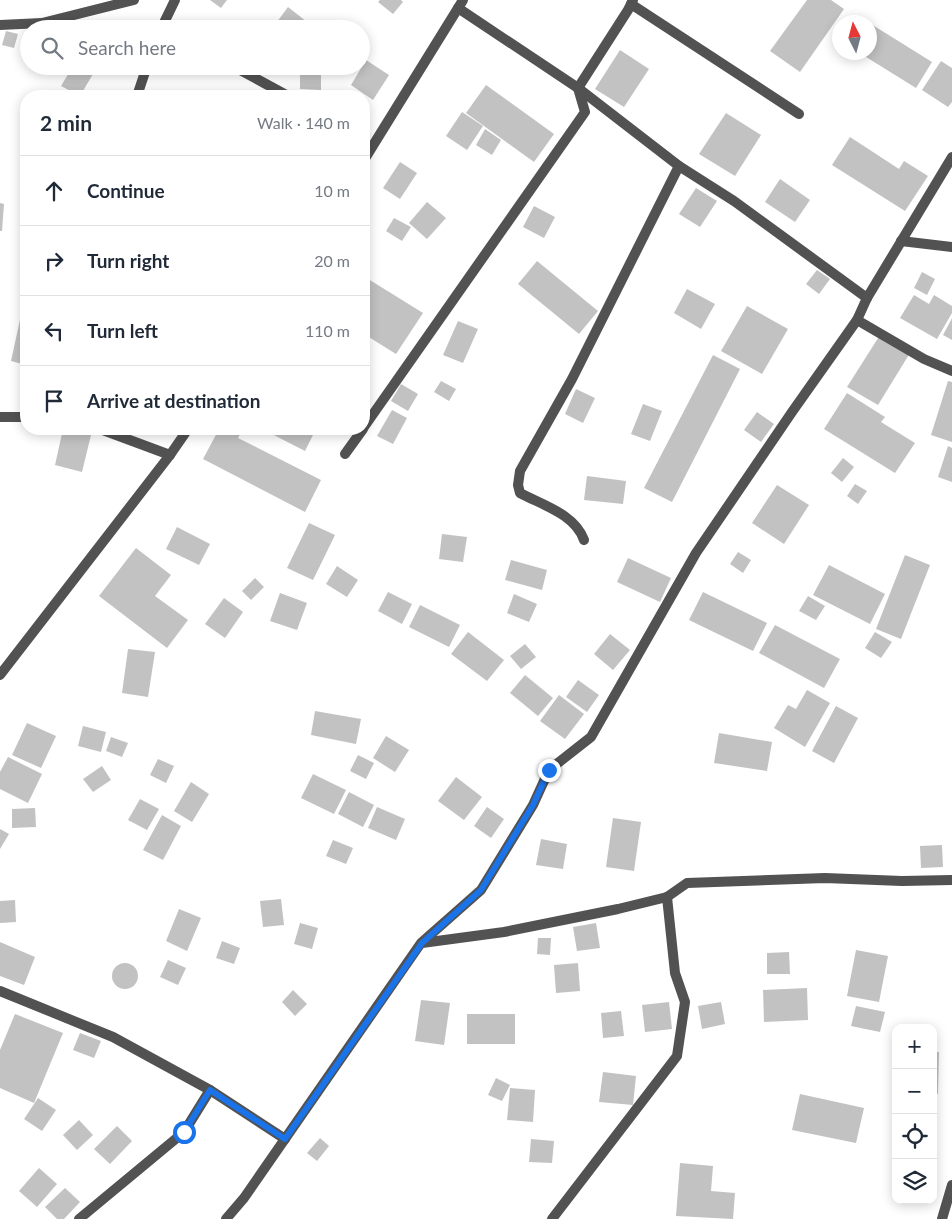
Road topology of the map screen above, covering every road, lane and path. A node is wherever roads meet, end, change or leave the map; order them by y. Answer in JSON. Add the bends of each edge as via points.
{"nodes":[{"id":1,"x":134,"y":0,"type":"edge"},
{"id":2,"x":176,"y":0,"type":"edge"},
{"id":3,"x":632,"y":2,"type":"edge"},
{"id":4,"x":460,"y":4,"type":"edge"},
{"id":5,"x":54,"y":20,"type":"edge"},
{"id":6,"x":166,"y":20,"type":"edge"},
{"id":7,"x":20,"y":24,"type":"edge"},
{"id":8,"x":0,"y":25,"type":"edge"},
{"id":9,"x":144,"y":75,"type":"edge"},
{"id":10,"x":250,"y":75,"type":"edge"},
{"id":11,"x":578,"y":88,"type":"junction"},
{"id":12,"x":139,"y":90,"type":"edge"},
{"id":13,"x":277,"y":90,"type":"edge"},
{"id":14,"x":799,"y":114,"type":"dead end"},
{"id":15,"x":370,"y":141,"type":"edge"},
{"id":16,"x":374,"y":143,"type":"junction"},
{"id":17,"x":370,"y":150,"type":"edge"},
{"id":18,"x":952,"y":157,"type":"edge"},
{"id":19,"x":679,"y":166,"type":"junction"},
{"id":20,"x":901,"y":241,"type":"junction"},
{"id":21,"x":952,"y":247,"type":"edge"},
{"id":22,"x":867,"y":298,"type":"junction"},
{"id":23,"x":857,"y":320,"type":"junction"},
{"id":24,"x":952,"y":371,"type":"edge"},
{"id":25,"x":20,"y":416,"type":"edge"},
{"id":26,"x":0,"y":417,"type":"edge"},
{"id":27,"x":370,"y":418,"type":"edge"},
{"id":28,"x":116,"y":435,"type":"edge"},
{"id":29,"x":184,"y":435,"type":"edge"},
{"id":30,"x":358,"y":435,"type":"edge"},
{"id":31,"x":345,"y":454,"type":"dead end"},
{"id":32,"x":170,"y":455,"type":"junction"},
{"id":33,"x":584,"y":540,"type":"dead end"},
{"id":34,"x":1,"y":670,"type":"edge"},
{"id":35,"x":952,"y":880,"type":"edge"},
{"id":36,"x":667,"y":896,"type":"junction"},
{"id":37,"x":422,"y":943,"type":"junction"},
{"id":38,"x":0,"y":991,"type":"edge"},
{"id":39,"x":210,"y":1090,"type":"junction"},
{"id":40,"x":285,"y":1139,"type":"junction"},
{"id":41,"x":952,"y":1185,"type":"edge"},
{"id":42,"x":78,"y":1219,"type":"edge"},
{"id":43,"x":226,"y":1219,"type":"edge"},
{"id":44,"x":552,"y":1219,"type":"edge"},
{"id":45,"x":942,"y":1219,"type":"edge"}],
"edges":[{"from":1,"to":5,"type":"street"},
{"from":2,"to":6,"type":"street"},
{"from":3,"to":11,"type":"street"},
{"from":3,"to":14,"type":"street"},
{"from":4,"to":11,"type":"street"},
{"from":4,"to":16,"type":"street"},
{"from":7,"to":8,"type":"street"},
{"from":9,"to":12,"type":"street"},
{"from":10,"to":13,"type":"street"},
{"from":11,"to":19,"type":"street"},
{"from":11,"to":27,"type":"street","via":[[585,112]]},
{"from":15,"to":16,"type":"street"},
{"from":16,"to":17,"type":"street"},
{"from":18,"to":20,"type":"street"},
{"from":19,"to":22,"type":"street","via":[[734,201]]},
{"from":19,"to":33,"type":"street","via":[[572,378],[520,471],[520,493],[562,514],[582,532]]},
{"from":20,"to":21,"type":"street"},
{"from":20,"to":22,"type":"street"},
{"from":22,"to":23,"type":"street"},
{"from":23,"to":24,"type":"street","via":[[924,359]]},
{"from":23,"to":37,"type":"street","via":[[696,553],[591,737],[549,770],[533,805],[481,890]]},
{"from":25,"to":26,"type":"street"},
{"from":28,"to":32,"type":"street"},
{"from":29,"to":32,"type":"street"},
{"from":30,"to":31,"type":"street"},
{"from":32,"to":34,"type":"street"},
{"from":35,"to":36,"type":"street","via":[[825,878],[687,882]]},
{"from":36,"to":37,"type":"street","via":[[618,910],[504,932]]},
{"from":36,"to":44,"type":"street","via":[[675,973],[685,1002],[677,1056]]},
{"from":37,"to":40,"type":"street"},
{"from":38,"to":39,"type":"street","via":[[113,1037]]},
{"from":39,"to":40,"type":"street"},
{"from":39,"to":42,"type":"street","via":[[184,1132]]},
{"from":40,"to":43,"type":"street"},
{"from":41,"to":45,"type":"street"}]}
